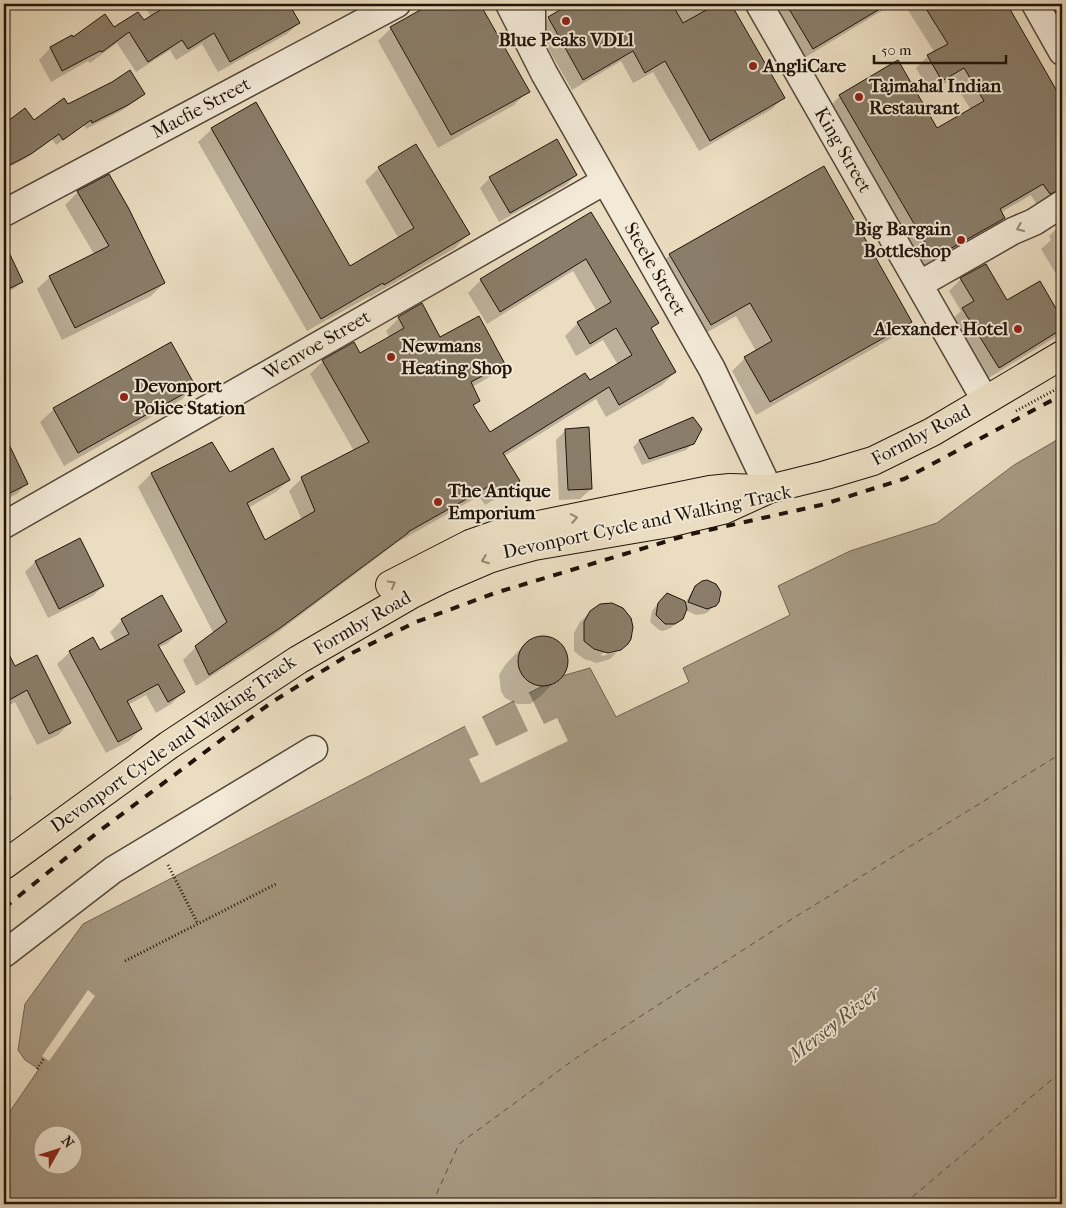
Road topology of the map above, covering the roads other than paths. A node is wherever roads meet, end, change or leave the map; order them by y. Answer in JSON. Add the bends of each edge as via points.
{"nodes":[{"id":1,"x":397,"y":4,"type":"edge"},
{"id":2,"x":759,"y":4,"type":"edge"},
{"id":3,"x":1035,"y":4,"type":"edge"},
{"id":4,"x":517,"y":5,"type":"edge"},
{"id":5,"x":1062,"y":52,"type":"edge"},
{"id":6,"x":605,"y":181,"type":"junction"},
{"id":7,"x":1062,"y":204,"type":"edge"},
{"id":8,"x":4,"y":213,"type":"edge"},
{"id":9,"x":920,"y":284,"type":"junction"},
{"id":10,"x":1062,"y":355,"type":"edge"},
{"id":11,"x":985,"y":400,"type":"junction"},
{"id":12,"x":769,"y":489,"type":"junction"},
{"id":13,"x":4,"y":524,"type":"edge"},
{"id":14,"x":314,"y":749,"type":"dead end"},
{"id":15,"x":4,"y":845,"type":"edge"},
{"id":16,"x":4,"y":865,"type":"edge"},
{"id":17,"x":4,"y":954,"type":"edge"}],
"edges":[{"from":1,"to":8,"type":"street","name":"Macfie Street"},
{"from":2,"to":9,"type":"street","name":"King Street"},
{"from":3,"to":5,"type":"street"},
{"from":4,"to":6,"type":"street","name":"Steele Street","via":[[533,53]]},
{"from":6,"to":12,"type":"street","name":"Steele Street","via":[[712,369]]},
{"from":6,"to":13,"type":"street","name":"Wenvoe Street"},
{"from":7,"to":9,"type":"street","one_way":true},
{"from":9,"to":11,"type":"street","name":"King Street"},
{"from":10,"to":11,"type":"main road","name":"Formby Road"},
{"from":11,"to":12,"type":"main road","name":"Formby Road","via":[[874,462]]},
{"from":15,"to":12,"type":"main road","name":"Formby Road","one_way":true,"via":[[243,677],[362,600],[444,556],[487,538],[533,526],[710,490]]},
{"from":12,"to":16,"type":"main road","name":"Formby Road","one_way":true,"via":[[723,510],[669,523],[534,546],[489,559],[440,580],[298,660],[169,745]]},
{"from":14,"to":17,"type":"street","via":[[114,870]]}]}
